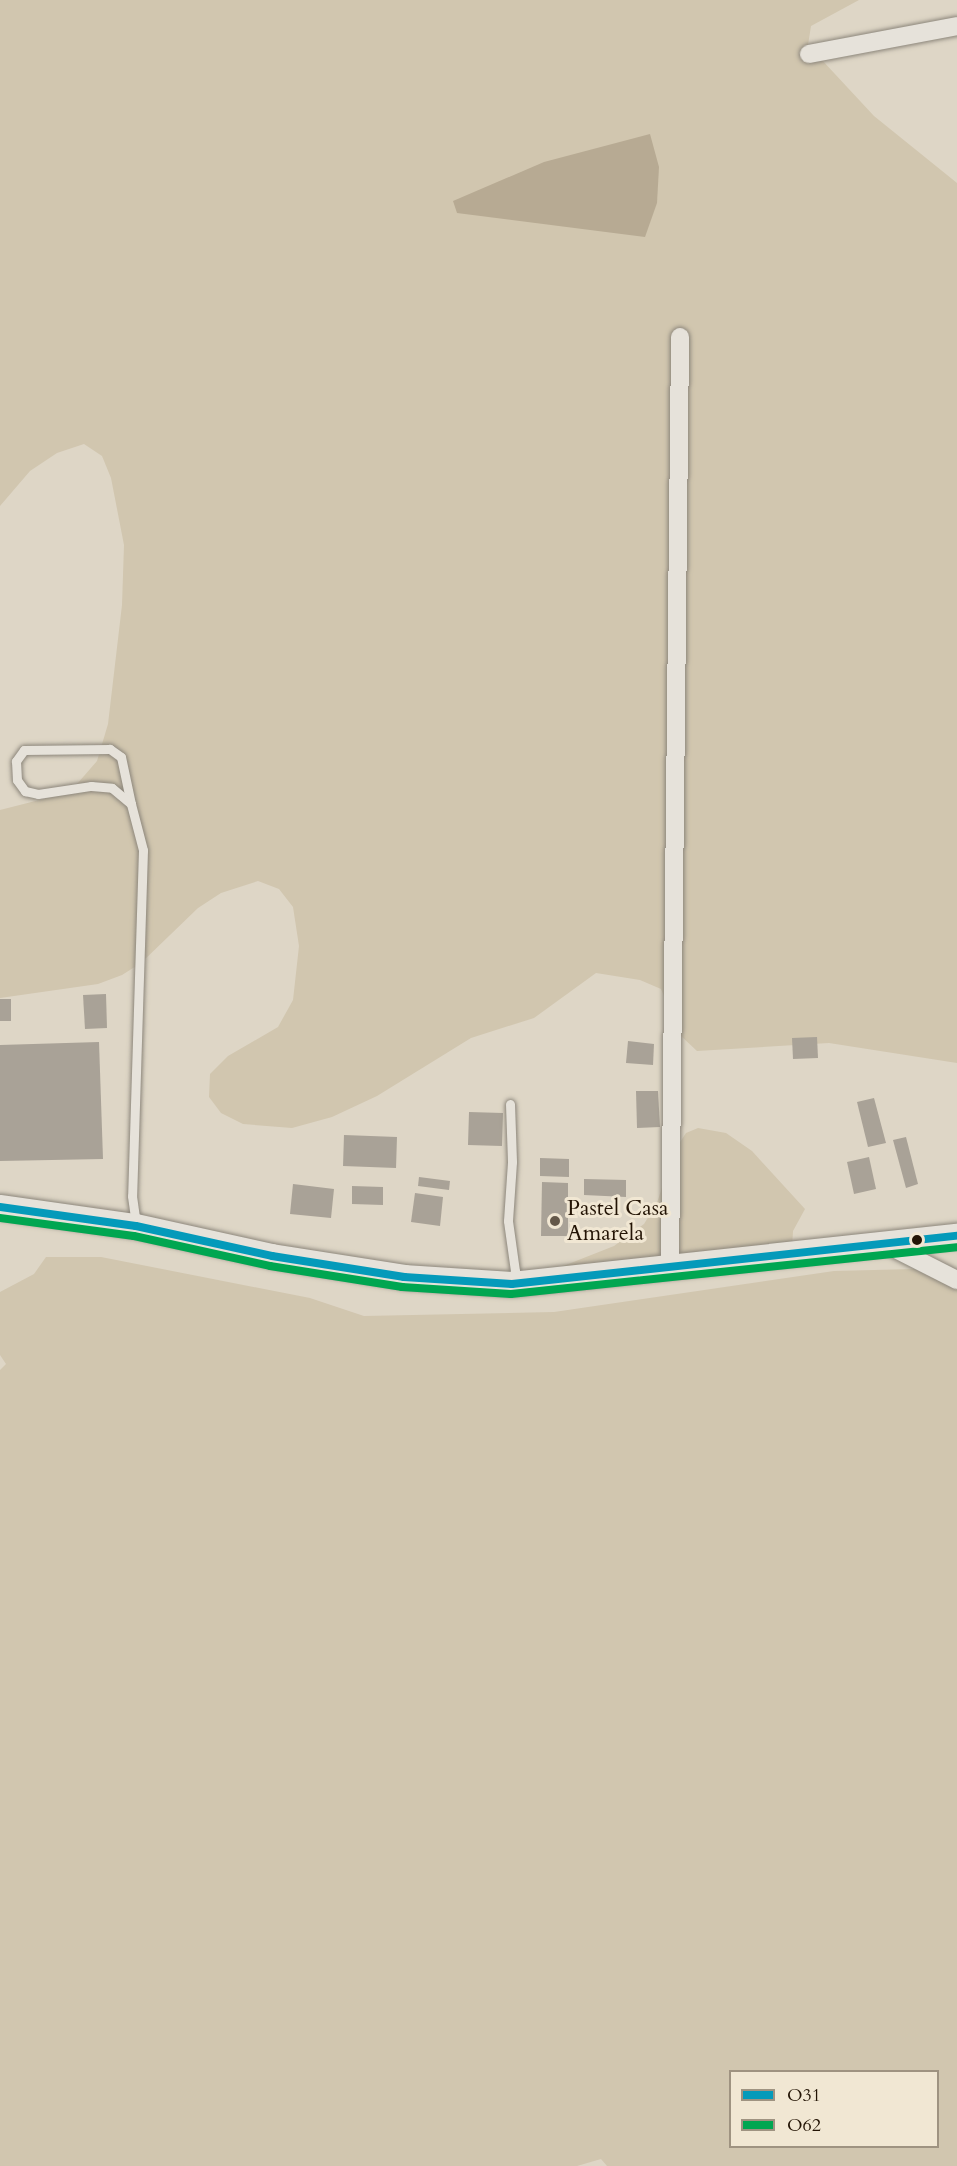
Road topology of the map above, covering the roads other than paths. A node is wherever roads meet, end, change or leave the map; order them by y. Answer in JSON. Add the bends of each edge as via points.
{"nodes":[{"id":1,"x":957,"y":26,"type":"edge"},
{"id":2,"x":809,"y":54,"type":"dead end"},
{"id":3,"x":680,"y":337,"type":"dead end"},
{"id":4,"x":131,"y":804,"type":"junction"},
{"id":5,"x":510,"y":1104,"type":"dead end"},
{"id":6,"x":0,"y":1207,"type":"edge"},
{"id":7,"x":136,"y":1226,"type":"junction"},
{"id":8,"x":957,"y":1236,"type":"edge"},
{"id":9,"x":882,"y":1242,"type":"junction"},
{"id":10,"x":670,"y":1266,"type":"junction"},
{"id":11,"x":957,"y":1280,"type":"edge"},
{"id":12,"x":512,"y":1284,"type":"junction"}],
"edges":[{"from":1,"to":2,"type":"street"},
{"from":3,"to":10,"type":"street"},
{"from":4,"to":4,"type":"lane","via":[[121,757],[110,749],[24,750],[16,761],[17,780],[25,790],[38,794],[91,786],[112,788]]},
{"from":4,"to":7,"type":"lane","via":[[143,850],[132,1196]]},
{"from":5,"to":12,"type":"lane","via":[[508,1221],[515,1271]]},
{"from":6,"to":7,"type":"main road"},
{"from":7,"to":12,"type":"main road","via":[[272,1256],[393,1275]]},
{"from":8,"to":9,"type":"main road"},
{"from":9,"to":10,"type":"main road"},
{"from":9,"to":11,"type":"street"},
{"from":10,"to":12,"type":"main road"}]}
